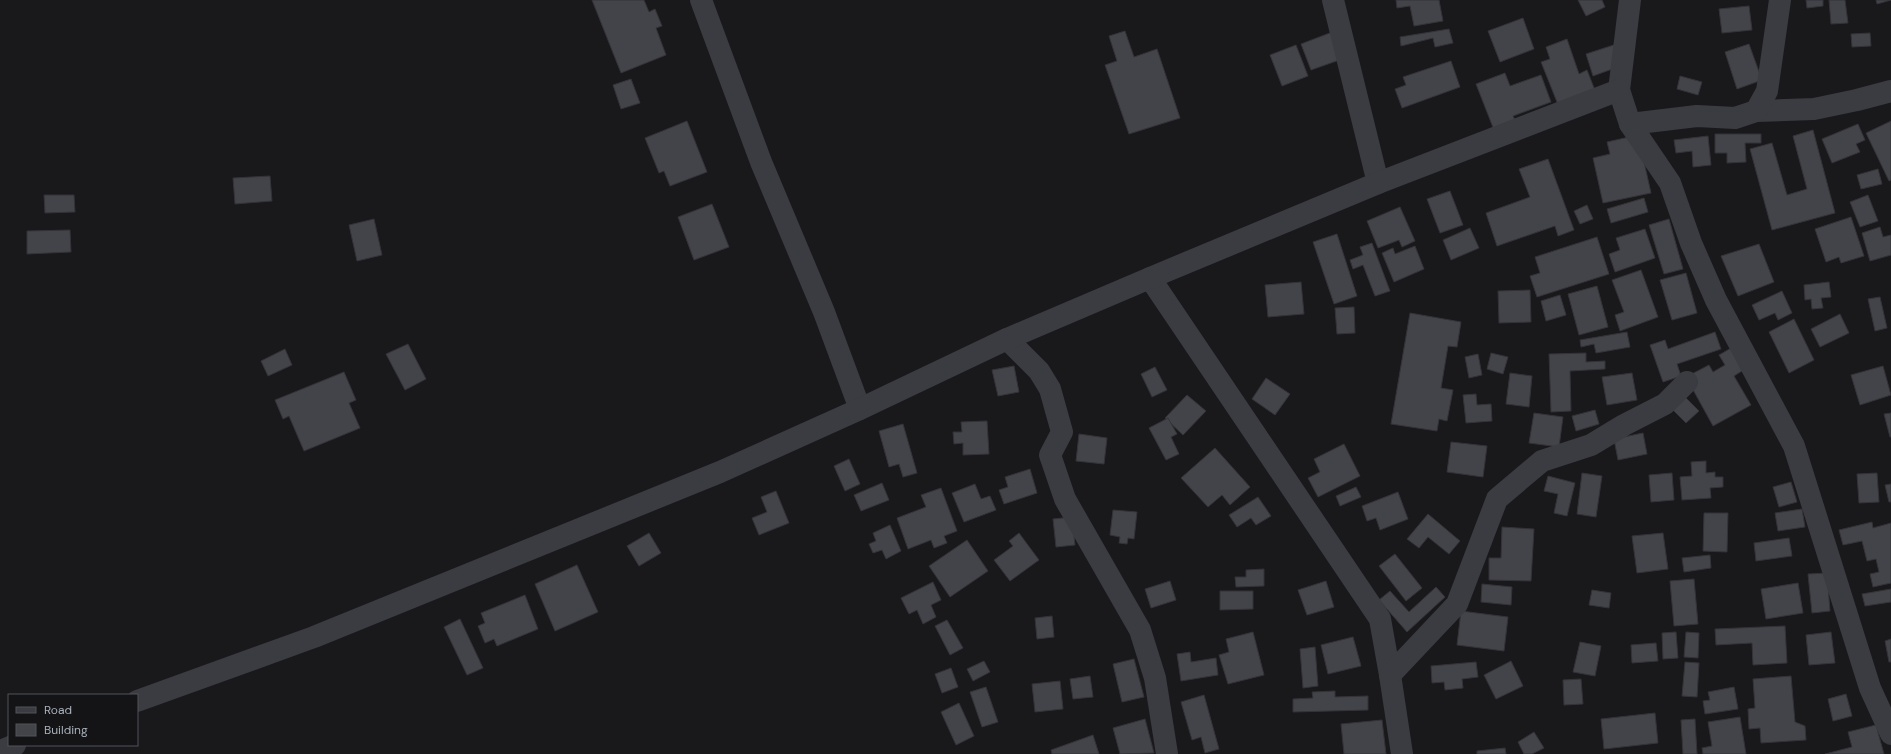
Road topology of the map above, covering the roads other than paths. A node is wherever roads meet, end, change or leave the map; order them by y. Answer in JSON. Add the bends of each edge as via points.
{"nodes":[{"id":1,"x":701,"y":0,"type":"edge"},
{"id":2,"x":1333,"y":0,"type":"edge"},
{"id":3,"x":1630,"y":0,"type":"edge"},
{"id":4,"x":1780,"y":0,"type":"edge"},
{"id":5,"x":1619,"y":90,"type":"junction"},
{"id":6,"x":1891,"y":91,"type":"edge"},
{"id":7,"x":1756,"y":111,"type":"junction"},
{"id":8,"x":1630,"y":124,"type":"junction"},
{"id":9,"x":1378,"y":183,"type":"junction"},
{"id":10,"x":1150,"y":278,"type":"junction"},
{"id":11,"x":1007,"y":339,"type":"junction"},
{"id":12,"x":1687,"y":382,"type":"dead end"},
{"id":13,"x":860,"y":409,"type":"junction"},
{"id":14,"x":1390,"y":675,"type":"junction"},
{"id":15,"x":138,"y":701,"type":"edge"},
{"id":16,"x":1891,"y":734,"type":"edge"},
{"id":17,"x":12,"y":746,"type":"edge"},
{"id":18,"x":0,"y":751,"type":"edge"},
{"id":19,"x":1167,"y":754,"type":"edge"},
{"id":20,"x":1402,"y":754,"type":"edge"}],
"edges":[{"from":1,"to":13,"type":"street","via":[[761,162],[824,312]]},
{"from":2,"to":9,"type":"street"},
{"from":3,"to":5,"type":"street"},
{"from":4,"to":7,"type":"street","via":[[1767,91]]},
{"from":5,"to":8,"type":"street"},
{"from":5,"to":9,"type":"street"},
{"from":6,"to":7,"type":"street","via":[[1814,109]]},
{"from":7,"to":8,"type":"street","via":[[1735,118],[1697,116]]},
{"from":8,"to":16,"type":"street","via":[[1670,183],[1691,243],[1716,300],[1794,446],[1870,688]]},
{"from":9,"to":10,"type":"street"},
{"from":10,"to":11,"type":"street"},
{"from":10,"to":14,"type":"street","via":[[1380,619]]},
{"from":11,"to":13,"type":"street"},
{"from":11,"to":19,"type":"street","via":[[1039,371],[1050,389],[1062,432],[1050,455],[1065,499],[1140,630],[1155,678]]},
{"from":12,"to":14,"type":"street","via":[[1665,404],[1591,445],[1542,461],[1497,499],[1457,604]]},
{"from":13,"to":15,"type":"street","via":[[720,472],[314,636]]},
{"from":14,"to":20,"type":"street"},
{"from":17,"to":18,"type":"street"}]}
